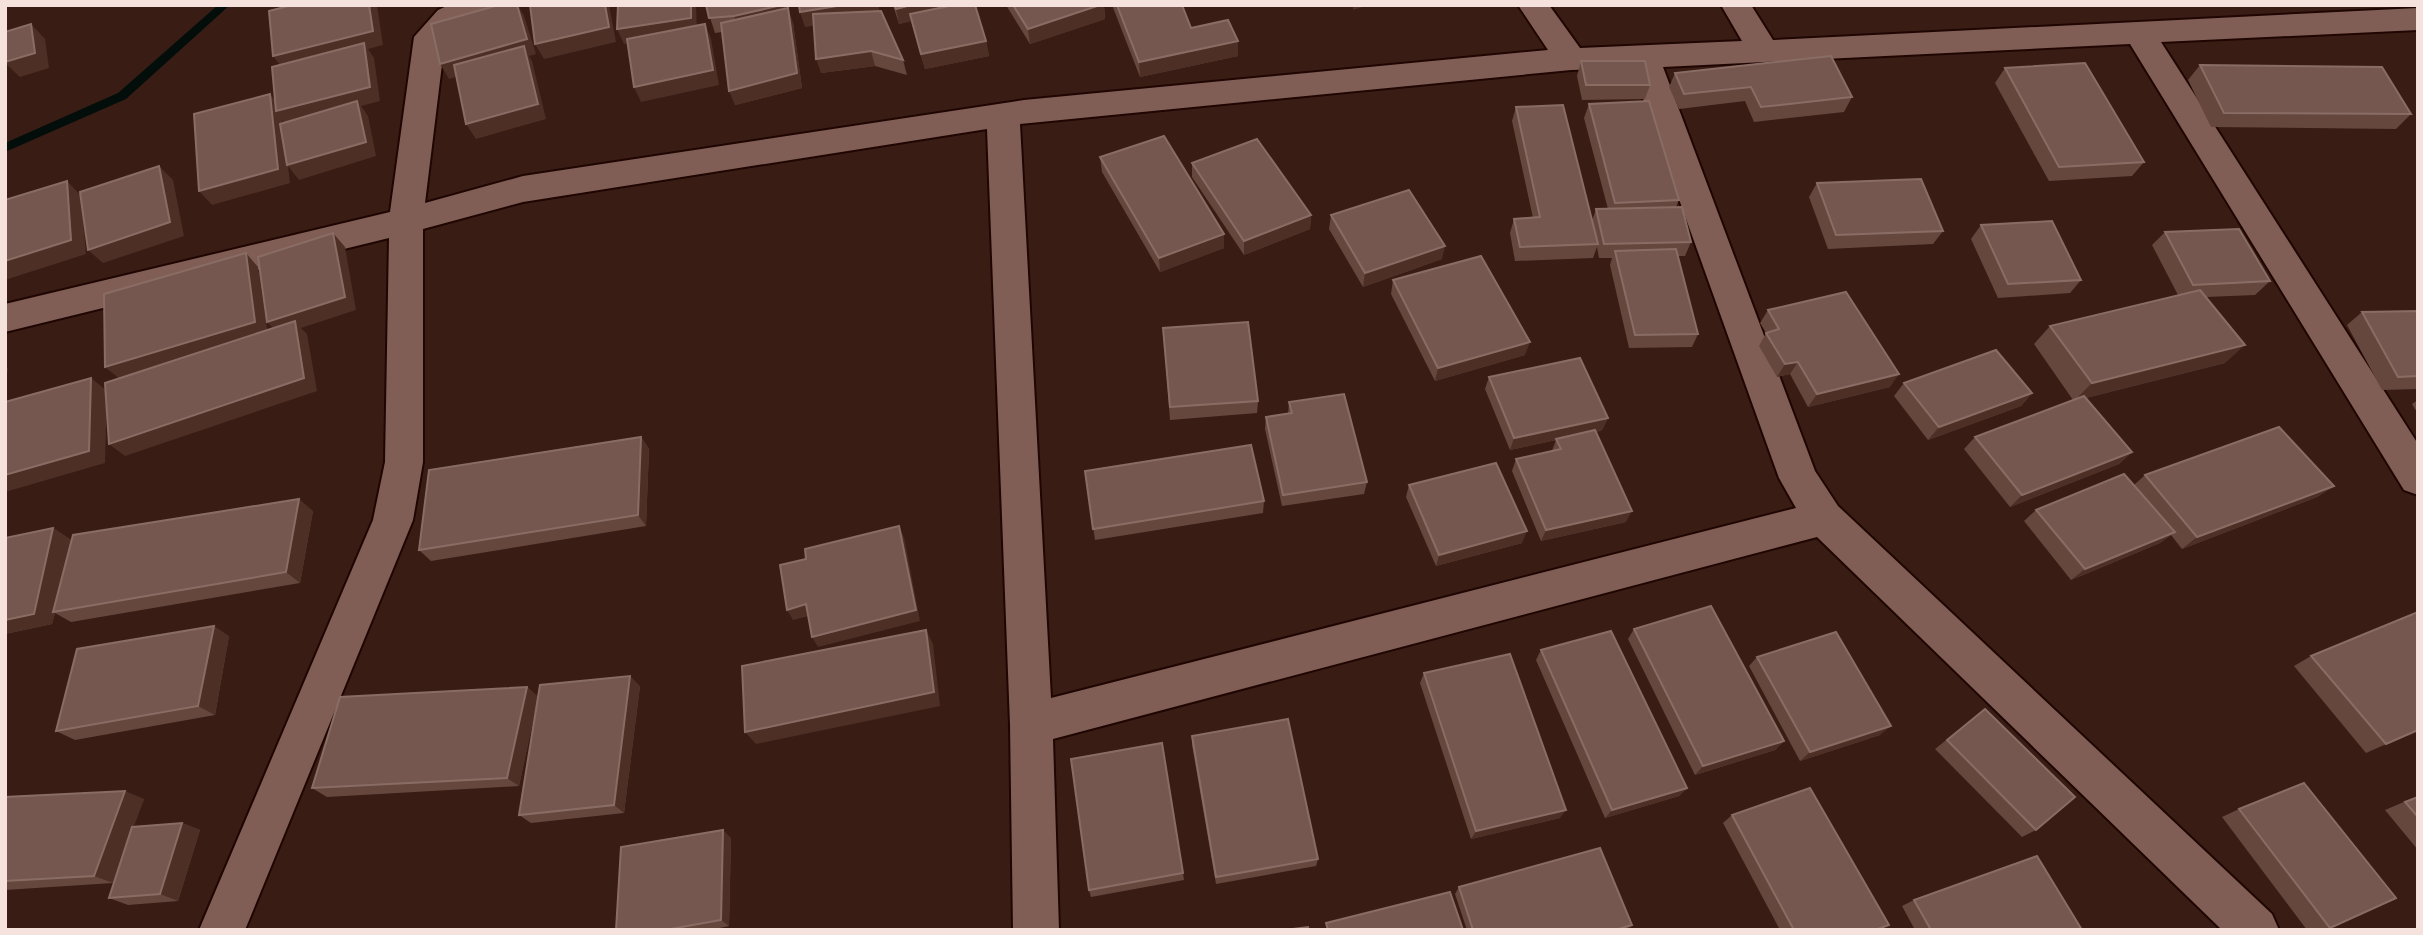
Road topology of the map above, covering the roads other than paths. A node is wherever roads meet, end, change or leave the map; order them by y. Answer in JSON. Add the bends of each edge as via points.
{"nodes":[{"id":1,"x":478,"y":5,"type":"edge"},
{"id":2,"x":1533,"y":5,"type":"edge"},
{"id":3,"x":1737,"y":5,"type":"edge"},
{"id":4,"x":2418,"y":19,"type":"edge"},
{"id":5,"x":2139,"y":33,"type":"junction"},
{"id":6,"x":1763,"y":50,"type":"junction"},
{"id":7,"x":1644,"y":57,"type":"junction"},
{"id":8,"x":1571,"y":59,"type":"junction"},
{"id":9,"x":1003,"y":115,"type":"junction"},
{"id":10,"x":407,"y":221,"type":"junction"},
{"id":11,"x":5,"y":318,"type":"edge"},
{"id":12,"x":2418,"y":478,"type":"edge"},
{"id":13,"x":1824,"y":517,"type":"junction"},
{"id":14,"x":1031,"y":724,"type":"junction"},
{"id":15,"x":222,"y":930,"type":"edge"},
{"id":16,"x":1036,"y":930,"type":"edge"},
{"id":17,"x":2256,"y":930,"type":"edge"}],
"edges":[{"from":1,"to":10,"type":"street","via":[[449,17],[430,37]]},
{"from":2,"to":8,"type":"street"},
{"from":3,"to":6,"type":"street"},
{"from":4,"to":5,"type":"street"},
{"from":5,"to":6,"type":"street"},
{"from":5,"to":12,"type":"street"},
{"from":6,"to":7,"type":"street"},
{"from":7,"to":8,"type":"street"},
{"from":7,"to":13,"type":"street","via":[[1798,478]]},
{"from":8,"to":9,"type":"street"},
{"from":9,"to":10,"type":"street","via":[[523,189]]},
{"from":9,"to":14,"type":"street"},
{"from":10,"to":11,"type":"street"},
{"from":10,"to":15,"type":"street","via":[[404,462],[393,520]]},
{"from":13,"to":14,"type":"street"},
{"from":13,"to":17,"type":"street"},
{"from":14,"to":16,"type":"street"}]}
